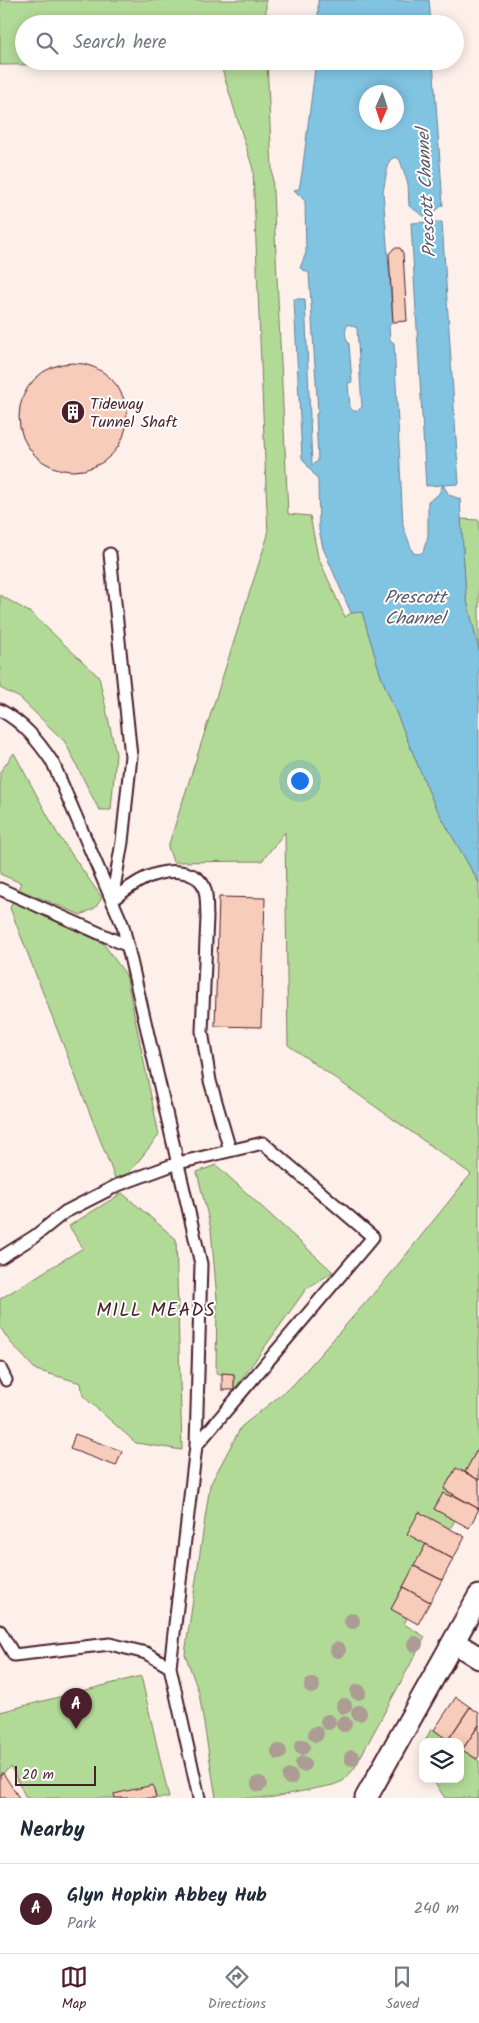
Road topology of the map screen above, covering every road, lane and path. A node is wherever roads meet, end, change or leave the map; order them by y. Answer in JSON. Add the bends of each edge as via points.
{"nodes":[{"id":1,"x":110,"y":554,"type":"dead end"},
{"id":2,"x":0,"y":710,"type":"edge"},
{"id":3,"x":0,"y":889,"type":"edge"},
{"id":4,"x":112,"y":900,"type":"junction"},
{"id":5,"x":128,"y":946,"type":"junction"},
{"id":6,"x":230,"y":1150,"type":"junction"},
{"id":7,"x":178,"y":1163,"type":"junction"},
{"id":8,"x":0,"y":1258,"type":"edge"},
{"id":9,"x":0,"y":1368,"type":"edge"},
{"id":10,"x":6,"y":1380,"type":"dead end"},
{"id":11,"x":196,"y":1446,"type":"junction"},
{"id":12,"x":479,"y":1596,"type":"edge"},
{"id":13,"x":0,"y":1631,"type":"edge"},
{"id":14,"x":454,"y":1642,"type":"junction"},
{"id":15,"x":479,"y":1658,"type":"edge"},
{"id":16,"x":170,"y":1667,"type":"junction"},
{"id":17,"x":199,"y":1798,"type":"edge"},
{"id":18,"x":366,"y":1798,"type":"edge"}],
"edges":[{"from":1,"to":4,"type":"lane","via":[[131,756]]},
{"from":2,"to":4,"type":"lane","via":[[37,738],[53,763]]},
{"from":3,"to":5,"type":"lane"},
{"from":4,"to":5,"type":"lane"},
{"from":4,"to":6,"type":"lane","via":[[136,883],[159,874],[178,872],[195,876],[201,882],[206,910],[202,1031],[210,1082]]},
{"from":5,"to":7,"type":"lane"},
{"from":6,"to":7,"type":"lane"},
{"from":6,"to":11,"type":"lane","via":[[263,1143],[373,1236]]},
{"from":7,"to":8,"type":"lane","via":[[118,1185],[65,1212]]},
{"from":7,"to":11,"type":"lane","via":[[201,1264]]},
{"from":9,"to":10,"type":"lane"},
{"from":11,"to":16,"type":"lane"},
{"from":12,"to":14,"type":"street"},
{"from":13,"to":16,"type":"lane","via":[[14,1656],[110,1644],[146,1653]]},
{"from":14,"to":15,"type":"street"},
{"from":14,"to":18,"type":"street"},
{"from":16,"to":17,"type":"lane"}]}
